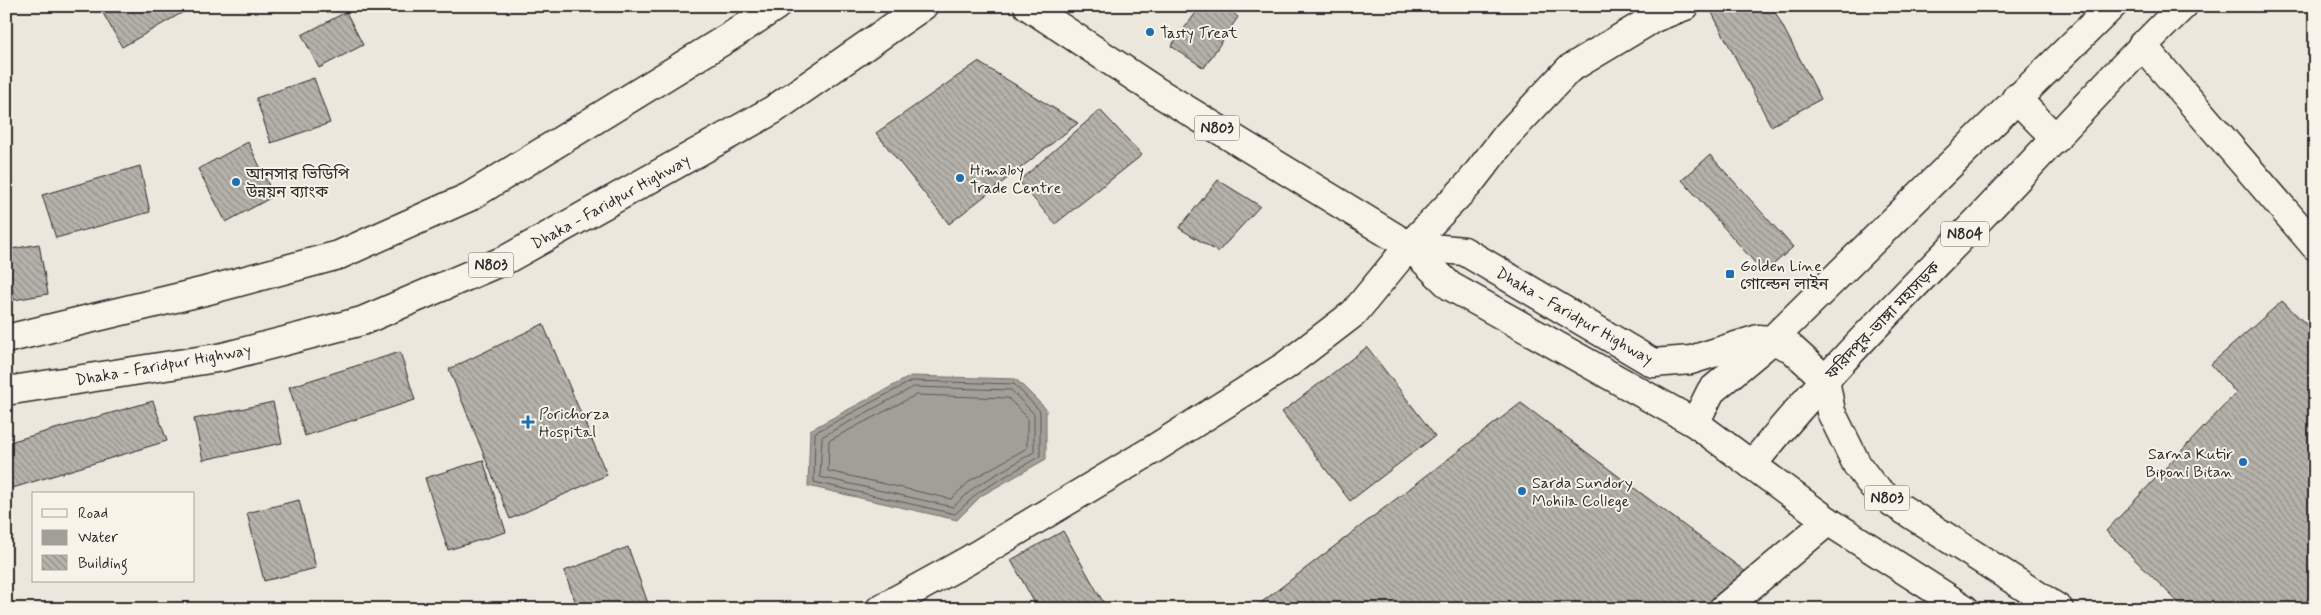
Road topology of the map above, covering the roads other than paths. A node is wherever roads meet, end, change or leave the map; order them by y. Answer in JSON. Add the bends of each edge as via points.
{"nodes":[{"id":1,"x":776,"y":6,"type":"edge"},
{"id":2,"x":923,"y":6,"type":"edge"},
{"id":3,"x":1028,"y":6,"type":"edge"},
{"id":4,"x":1685,"y":6,"type":"edge"},
{"id":5,"x":2112,"y":6,"type":"edge"},
{"id":6,"x":2183,"y":6,"type":"edge"},
{"id":7,"x":2142,"y":45,"type":"junction"},
{"id":8,"x":2016,"y":98,"type":"junction"},
{"id":9,"x":2056,"y":139,"type":"junction"},
{"id":10,"x":1409,"y":246,"type":"junction"},
{"id":11,"x":2315,"y":246,"type":"edge"},
{"id":12,"x":6,"y":339,"type":"edge"},
{"id":13,"x":1772,"y":340,"type":"junction"},
{"id":14,"x":1825,"y":379,"type":"junction"},
{"id":15,"x":6,"y":390,"type":"edge"},
{"id":16,"x":1694,"y":423,"type":"junction"},
{"id":17,"x":1752,"y":465,"type":"junction"},
{"id":18,"x":1828,"y":521,"type":"junction"},
{"id":19,"x":880,"y":609,"type":"edge"},
{"id":20,"x":1723,"y":609,"type":"edge"},
{"id":21,"x":1965,"y":609,"type":"edge"},
{"id":22,"x":2059,"y":609,"type":"edge"}],
"edges":[{"from":1,"to":12,"type":"main road","via":[[469,197],[339,255]]},
{"from":2,"to":15,"type":"main road","name":"Dhaka - Faridpur Highway","number":"N803","via":[[756,120],[507,258],[362,321],[223,357]]},
{"from":3,"to":10,"type":"main road","name":"Dhaka - Faridpur Highway","number":"N803","via":[[1156,91]]},
{"from":4,"to":10,"type":"main road","via":[[1654,18],[1570,69],[1507,135],[1469,184]]},
{"from":5,"to":8,"type":"main road"},
{"from":6,"to":7,"type":"main road","name":"ফরিদপুর-ভাঙ্গা মহাসড়ক","number":"N804"},
{"from":7,"to":9,"type":"main road","name":"ফরিদপুর-ভাঙ্গা মহাসড়ক","number":"N804"},
{"from":7,"to":11,"type":"main road"},
{"from":8,"to":9,"type":"main road"},
{"from":8,"to":13,"type":"main road"},
{"from":9,"to":14,"type":"main road","name":"ফরিদপুর-ভাঙ্গা মহাসড়ক","number":"N804"},
{"from":10,"to":13,"type":"main road","name":"Dhaka - Faridpur Highway","number":"N803","via":[[1464,251],[1653,364],[1691,360],[1758,339]]},
{"from":10,"to":16,"type":"main road","name":"Dhaka - Faridpur Highway","number":"N803","via":[[1450,286]]},
{"from":10,"to":19,"type":"main road","via":[[1354,313],[1285,366],[1016,531]]},
{"from":13,"to":14,"type":"main road","via":[[1791,348]]},
{"from":13,"to":16,"type":"main road","via":[[1711,391]]},
{"from":14,"to":17,"type":"main road","name":"ফরিদপুর-ভাঙ্গা মহাসড়ক","number":"N804"},
{"from":14,"to":22,"type":"main road","number":"N803","via":[[1831,412],[1872,485],[1893,503]]},
{"from":16,"to":17,"type":"main road","number":"N803"},
{"from":17,"to":18,"type":"main road","number":"N803"},
{"from":18,"to":20,"type":"main road"},
{"from":18,"to":21,"type":"main road","number":"N803"}]}
